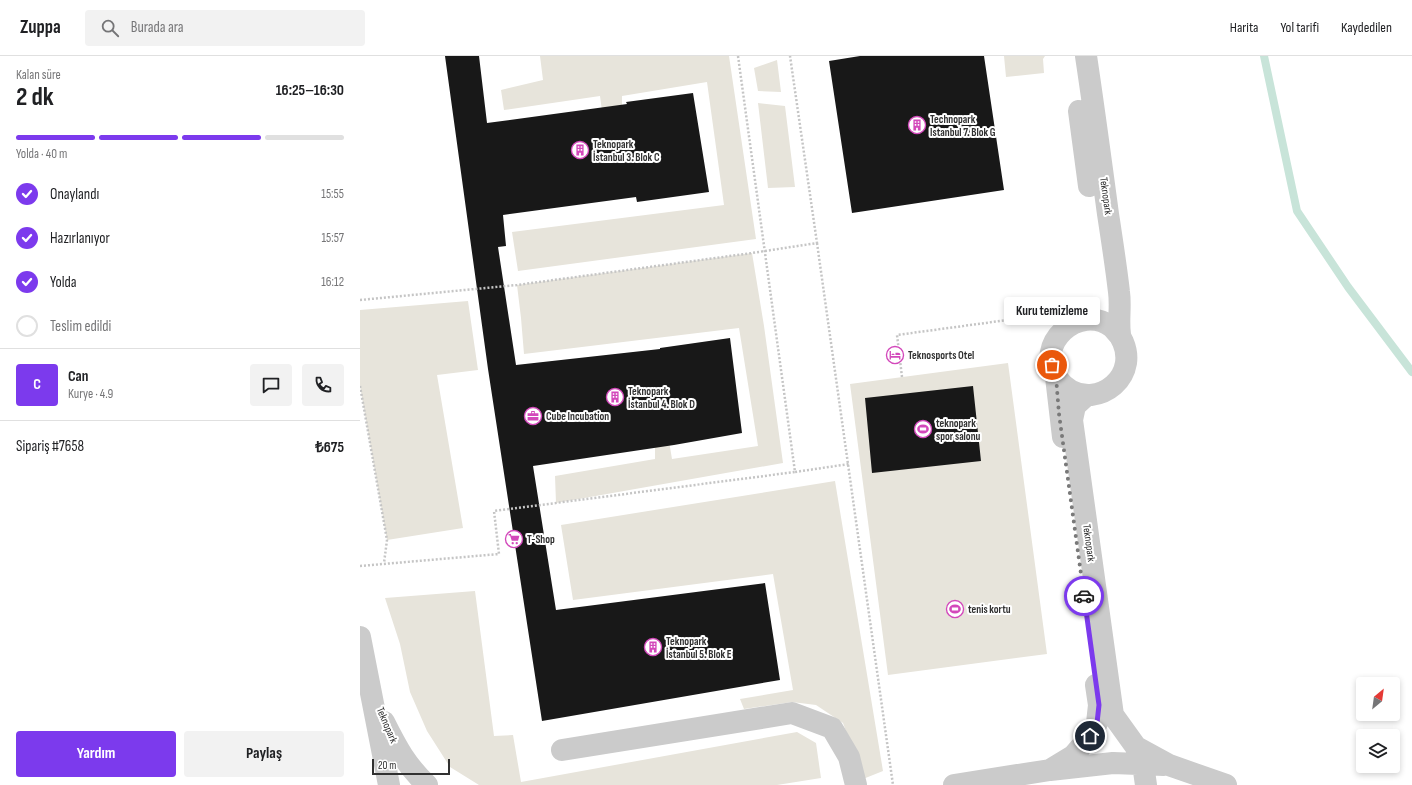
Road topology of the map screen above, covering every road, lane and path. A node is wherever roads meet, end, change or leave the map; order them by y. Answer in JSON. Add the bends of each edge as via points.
{"nodes":[{"id":1,"x":738,"y":56,"type":"edge"},
{"id":2,"x":790,"y":56,"type":"edge"},
{"id":3,"x":1072,"y":56,"type":"edge"},
{"id":4,"x":1086,"y":56,"type":"edge"},
{"id":5,"x":817,"y":242,"type":"junction"},
{"id":6,"x":765,"y":250,"type":"junction"},
{"id":7,"x":360,"y":300,"type":"edge"},
{"id":8,"x":1046,"y":315,"type":"dead end"},
{"id":9,"x":1099,"y":321,"type":"junction"},
{"id":10,"x":1120,"y":336,"type":"junction"},
{"id":11,"x":902,"y":377,"type":"dead end"},
{"id":12,"x":1056,"y":377,"type":"junction"},
{"id":13,"x":360,"y":386,"type":"edge"},
{"id":14,"x":1087,"y":395,"type":"junction"},
{"id":15,"x":848,"y":464,"type":"junction"},
{"id":16,"x":796,"y":472,"type":"junction"},
{"id":17,"x":384,"y":564,"type":"junction"},
{"id":18,"x":360,"y":566,"type":"edge"},
{"id":19,"x":362,"y":647,"type":"edge"},
{"id":20,"x":562,"y":750,"type":"dead end"},
{"id":21,"x":1143,"y":764,"type":"junction"},
{"id":22,"x":1169,"y":765,"type":"junction"},
{"id":23,"x":1050,"y":770,"type":"junction"},
{"id":24,"x":389,"y":785,"type":"edge"},
{"id":25,"x":427,"y":785,"type":"edge"},
{"id":26,"x":856,"y":785,"type":"edge"},
{"id":27,"x":893,"y":785,"type":"edge"},
{"id":28,"x":954,"y":785,"type":"edge"},
{"id":29,"x":1146,"y":785,"type":"edge"},
{"id":30,"x":1226,"y":785,"type":"edge"}],
"edges":[{"from":1,"to":6,"type":"path"},
{"from":2,"to":5,"type":"path"},
{"from":3,"to":9,"type":"street","name":"Teknopark","via":[[1108,306],[1105,315]]},
{"from":4,"to":10,"type":"street","name":"Teknopark","via":[[1120,294]]},
{"from":5,"to":6,"type":"path"},
{"from":5,"to":15,"type":"path"},
{"from":6,"to":7,"type":"path","via":[[517,285]]},
{"from":6,"to":16,"type":"path"},
{"from":8,"to":11,"type":"path","via":[[898,335]]},
{"from":9,"to":10,"type":"street","via":[[1111,327]]},
{"from":9,"to":12,"type":"street","via":[[1086,320],[1074,323],[1063,330],[1055,340],[1051,352]]},
{"from":10,"to":14,"type":"street","via":[[1126,354],[1123,374],[1108,390]]},
{"from":12,"to":14,"type":"street","via":[[1065,387]]},
{"from":12,"to":23,"type":"street","name":"Teknopark","via":[[1099,705],[1097,723],[1090,736],[1073,756]]},
{"from":13,"to":17,"type":"path","via":[[387,540]]},
{"from":14,"to":22,"type":"street","name":"Teknopark","via":[[1075,406],[1072,420],[1113,715],[1136,747]]},
{"from":15,"to":16,"type":"path"},
{"from":15,"to":27,"type":"path"},
{"from":16,"to":17,"type":"path","via":[[494,510],[499,554]]},
{"from":17,"to":18,"type":"path"},
{"from":19,"to":24,"type":"street","name":"Teknopark"},
{"from":19,"to":25,"type":"street","name":"Teknopark","via":[[384,722],[413,772]]},
{"from":20,"to":26,"type":"street","via":[[792,713],[832,728],[849,757]]},
{"from":21,"to":22,"type":"street","name":"Teknopark"},
{"from":21,"to":23,"type":"street","name":"Teknopark","via":[[1113,763]]},
{"from":21,"to":29,"type":"street"},
{"from":22,"to":30,"type":"street","name":"Teknopark"},
{"from":23,"to":28,"type":"street","name":"Teknopark"}]}
